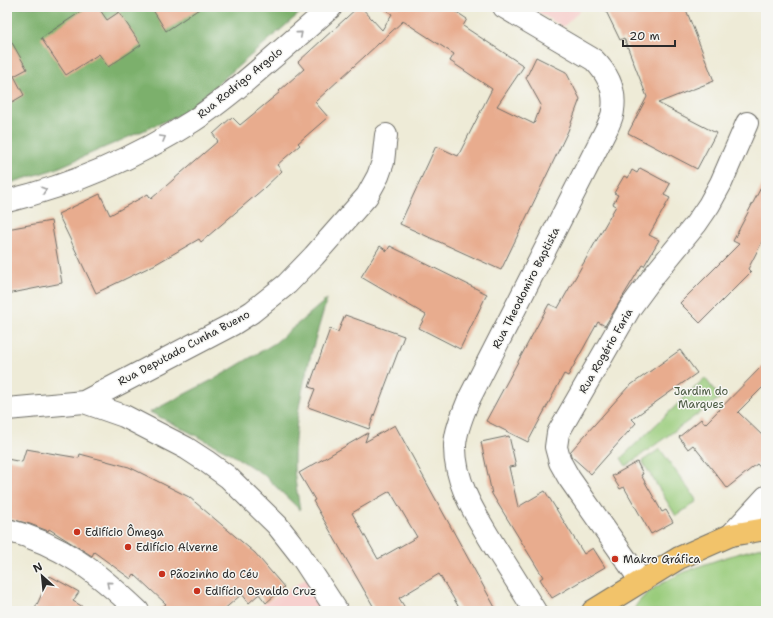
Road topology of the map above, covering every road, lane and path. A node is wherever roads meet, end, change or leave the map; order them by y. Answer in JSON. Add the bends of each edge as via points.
{"nodes":[{"id":1,"x":331,"y":7,"type":"edge"},
{"id":2,"x":504,"y":7,"type":"edge"},
{"id":3,"x":747,"y":123,"type":"dead end"},
{"id":4,"x":386,"y":135,"type":"dead end"},
{"id":5,"x":7,"y":201,"type":"edge"},
{"id":6,"x":84,"y":402,"type":"junction"},
{"id":7,"x":7,"y":409,"type":"edge"},
{"id":8,"x":766,"y":497,"type":"edge"},
{"id":9,"x":766,"y":529,"type":"edge"},
{"id":10,"x":7,"y":530,"type":"edge"},
{"id":11,"x":732,"y":535,"type":"junction"},
{"id":12,"x":641,"y":581,"type":"junction"},
{"id":13,"x":138,"y":611,"type":"edge"},
{"id":14,"x":337,"y":611,"type":"edge"},
{"id":15,"x":535,"y":611,"type":"edge"},
{"id":16,"x":593,"y":611,"type":"edge"},
{"id":17,"x":622,"y":611,"type":"edge"}],
"edges":[{"from":5,"to":1,"type":"street","name":"Rua Rodrigo Argolo","one_way":true,"via":[[66,183],[153,145],[193,121],[233,92]]},
{"from":2,"to":15,"type":"street","name":"Rua Theodomiro Baptista","via":[[594,60],[604,70],[614,97],[613,112],[607,128],[469,399],[459,422],[455,445],[457,468],[464,490]]},
{"from":3,"to":12,"type":"street","name":"Rua Rogério Faria","via":[[709,205],[630,308],[558,433],[556,447],[560,462]]},
{"from":4,"to":6,"type":"street","name":"Rua Deputado Cunha Bueno","via":[[383,162],[367,196],[287,284],[233,324]]},
{"from":6,"to":7,"type":"street"},
{"from":6,"to":14,"type":"street","via":[[124,416],[186,448],[228,477],[277,525],[299,553]]},
{"from":8,"to":11,"type":"street"},
{"from":9,"to":11,"type":"main road"},
{"from":13,"to":10,"type":"street","one_way":true,"via":[[110,584],[76,559],[48,544]]},
{"from":11,"to":12,"type":"main road","via":[[678,558]]},
{"from":12,"to":16,"type":"main road"},
{"from":12,"to":17,"type":"main road"}]}
